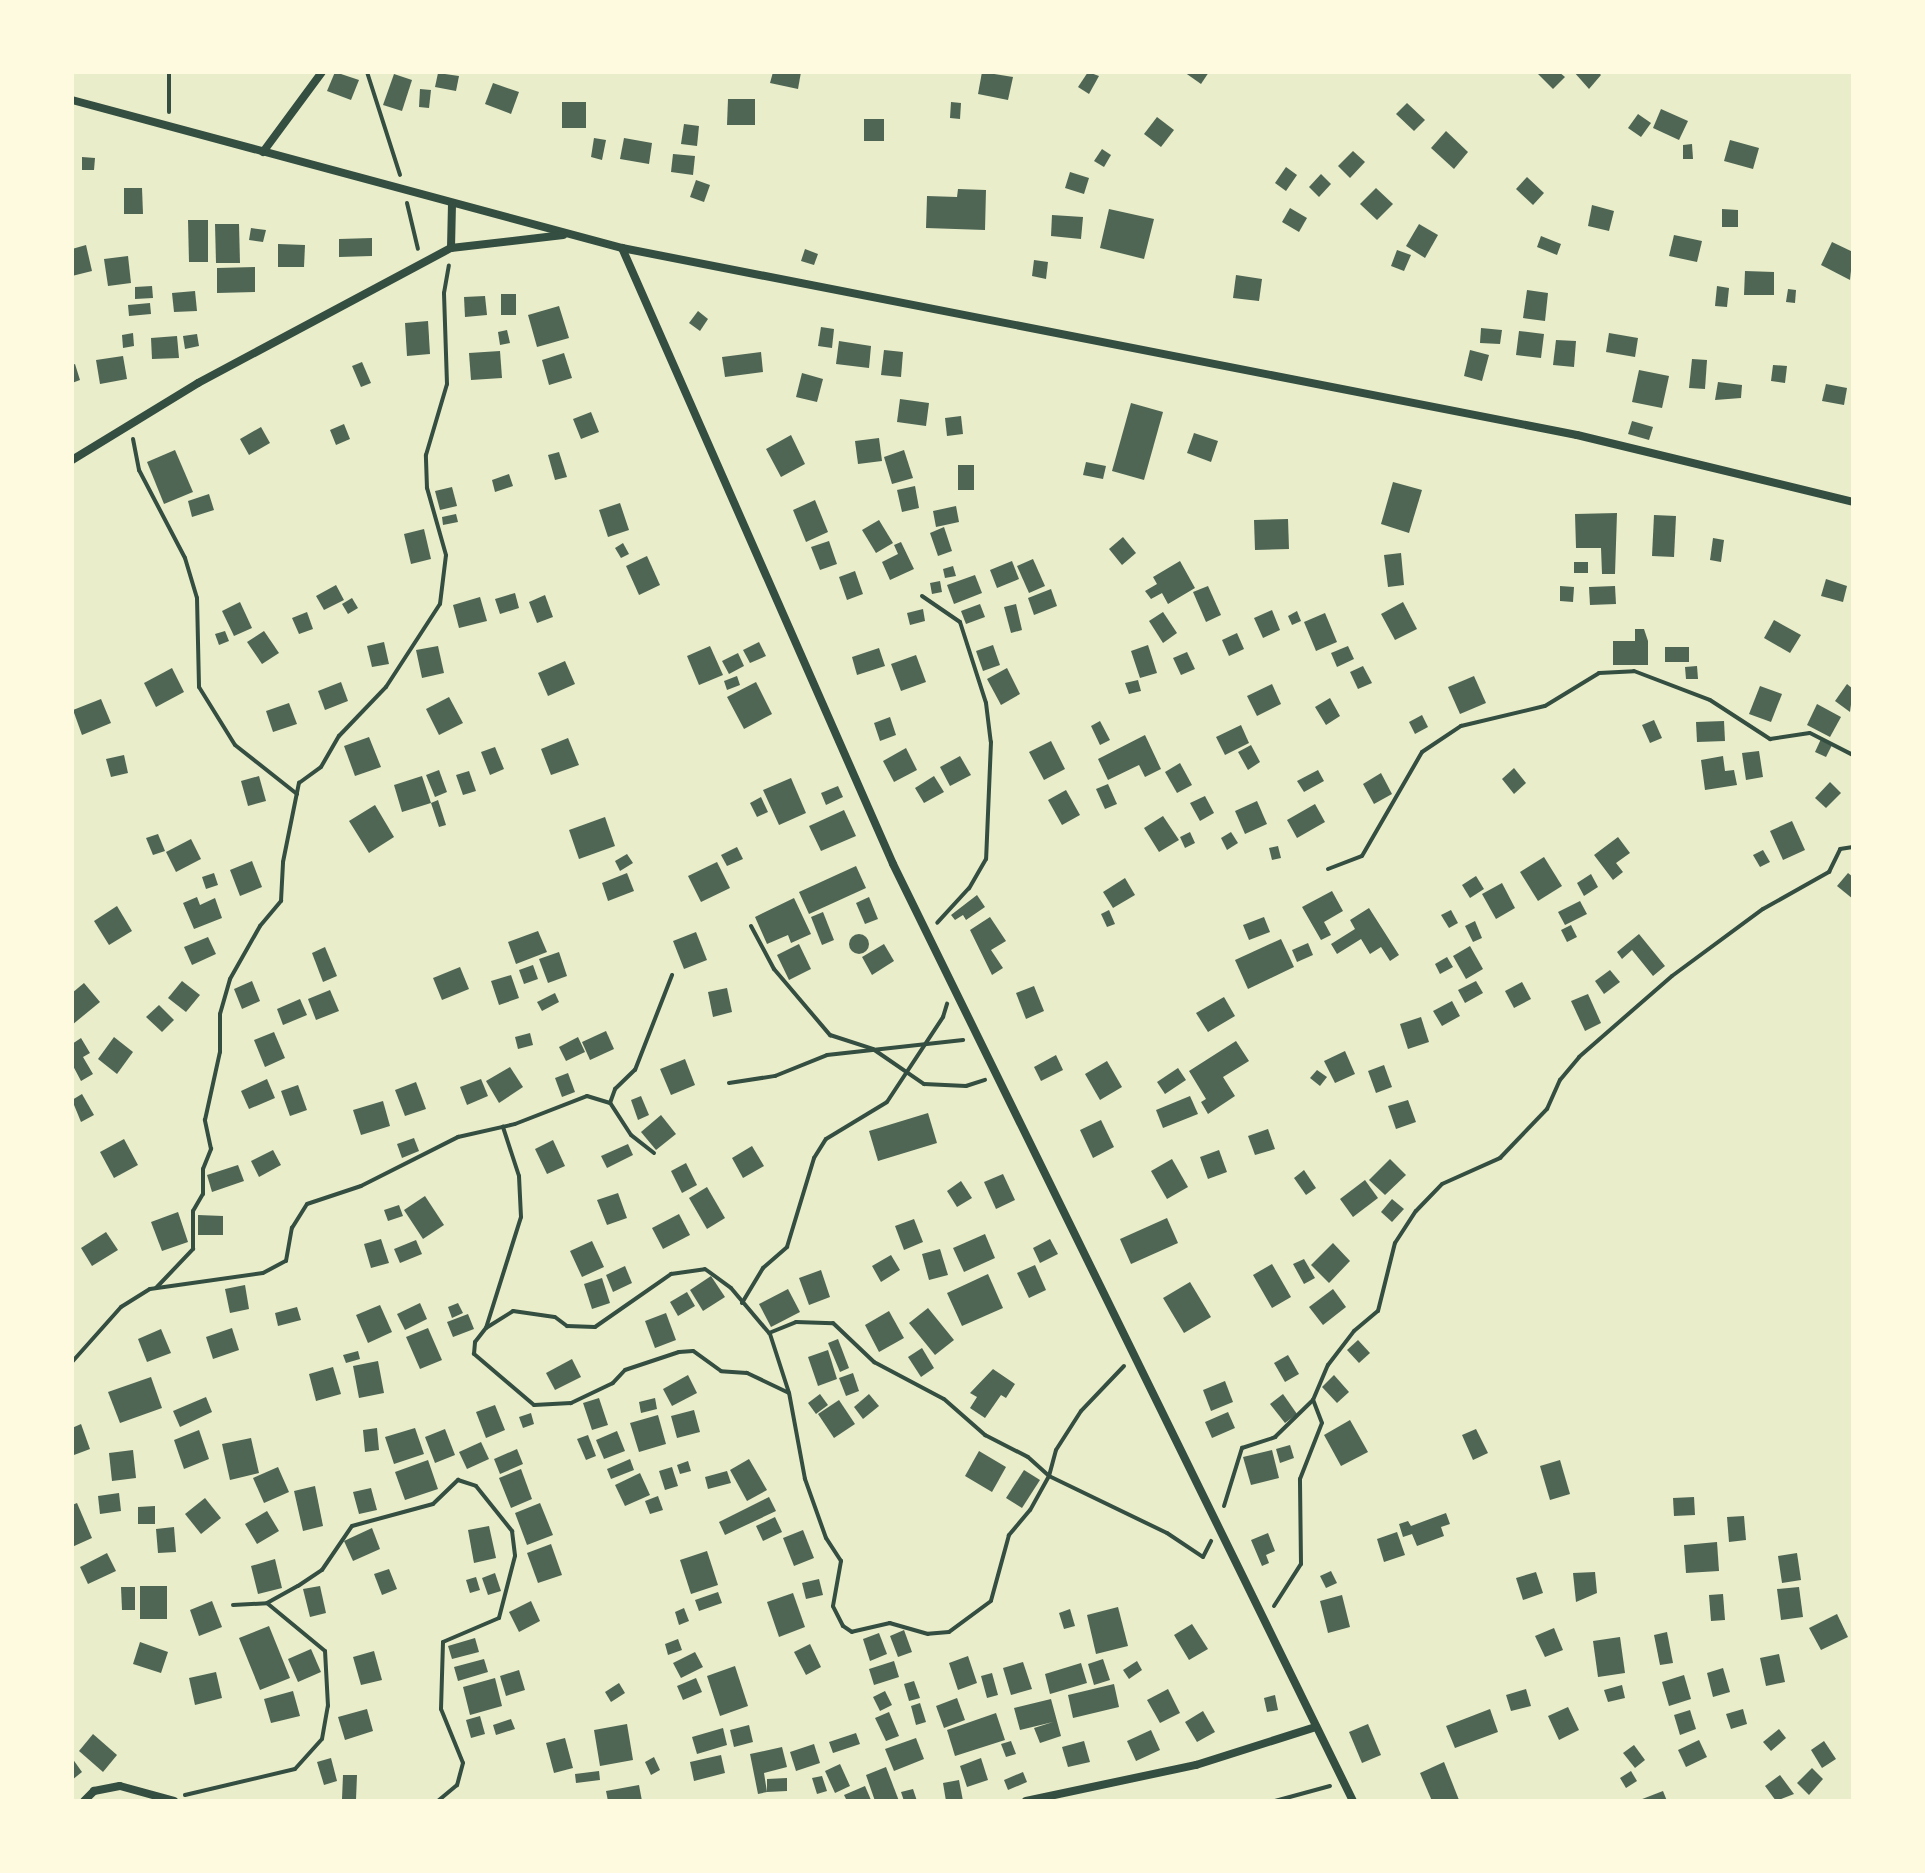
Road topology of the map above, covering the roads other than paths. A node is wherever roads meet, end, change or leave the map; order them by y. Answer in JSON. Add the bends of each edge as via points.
{"nodes":[{"id":1,"x":322,"y":72,"type":"edge"},
{"id":2,"x":72,"y":100,"type":"edge"},
{"id":3,"x":263,"y":152,"type":"junction"},
{"id":4,"x":452,"y":203,"type":"junction"},
{"id":5,"x":571,"y":234,"type":"junction"},
{"id":6,"x":451,"y":248,"type":"junction"},
{"id":7,"x":622,"y":248,"type":"junction"},
{"id":8,"x":72,"y":460,"type":"edge"},
{"id":9,"x":1853,"y":502,"type":"edge"},
{"id":10,"x":1316,"y":1727,"type":"junction"},
{"id":11,"x":171,"y":1800,"type":"edge"},
{"id":12,"x":84,"y":1801,"type":"edge"},
{"id":13,"x":1026,"y":1801,"type":"edge"},
{"id":14,"x":1353,"y":1801,"type":"edge"}],
"edges":[{"from":1,"to":3,"type":"street"},
{"from":2,"to":3,"type":"street"},
{"from":3,"to":4,"type":"street"},
{"from":4,"to":5,"type":"street"},
{"from":4,"to":6,"type":"street"},
{"from":5,"to":6,"type":"street"},
{"from":5,"to":7,"type":"street"},
{"from":6,"to":8,"type":"street"},
{"from":7,"to":9,"type":"street","via":[[1577,435]]},
{"from":7,"to":10,"type":"street","via":[[927,933]]},
{"from":10,"to":13,"type":"street","via":[[1196,1765]]},
{"from":10,"to":14,"type":"street"},
{"from":11,"to":12,"type":"street","via":[[120,1786],[94,1791]]}]}
